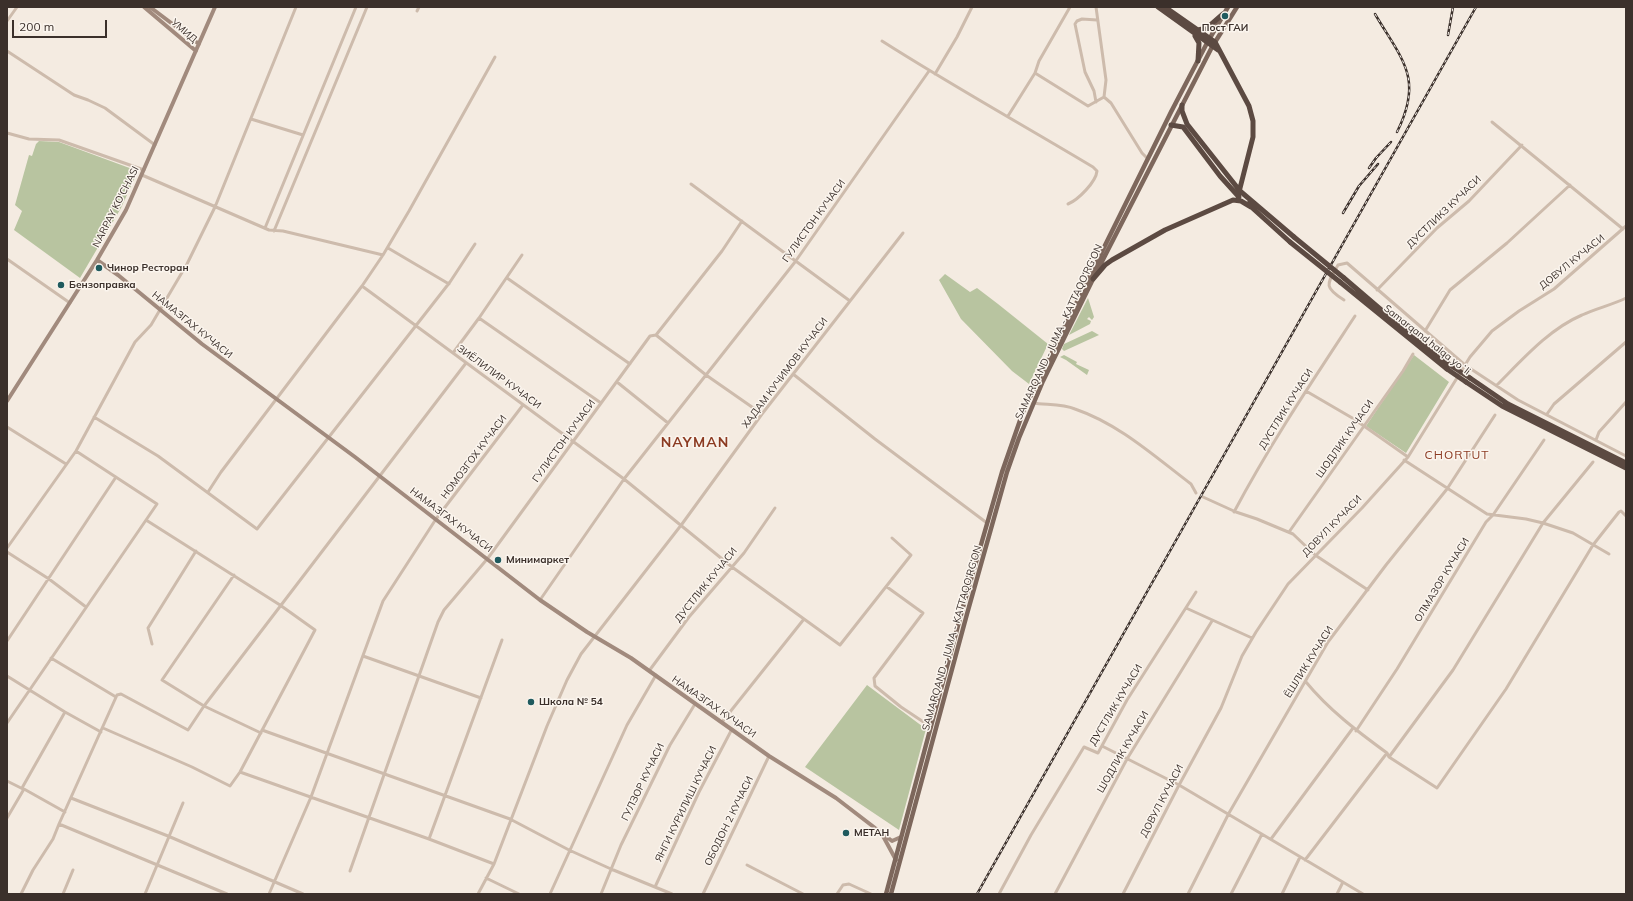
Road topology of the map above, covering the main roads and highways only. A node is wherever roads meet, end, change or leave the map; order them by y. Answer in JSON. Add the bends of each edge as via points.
{"nodes":[{"id":1,"x":1158,"y":7,"type":"edge"},
{"id":2,"x":1165,"y":7,"type":"edge"},
{"id":3,"x":1228,"y":7,"type":"edge"},
{"id":4,"x":1237,"y":7,"type":"edge"},
{"id":5,"x":1223,"y":14,"type":"junction"},
{"id":6,"x":1195,"y":31,"type":"junction"},
{"id":7,"x":1208,"y":40,"type":"junction"},
{"id":8,"x":1214,"y":44,"type":"junction"},
{"id":9,"x":1198,"y":61,"type":"junction"},
{"id":10,"x":1182,"y":105,"type":"junction"},
{"id":11,"x":1172,"y":125,"type":"junction"},
{"id":12,"x":1243,"y":179,"type":"junction"},
{"id":13,"x":1239,"y":194,"type":"junction"},
{"id":14,"x":1246,"y":196,"type":"junction"},
{"id":15,"x":1251,"y":206,"type":"junction"},
{"id":16,"x":1292,"y":239,"type":"junction"},
{"id":17,"x":1093,"y":279,"type":"junction"},
{"id":18,"x":1468,"y":380,"type":"junction"},
{"id":19,"x":1626,"y":463,"type":"edge"},
{"id":20,"x":1626,"y":468,"type":"edge"},
{"id":21,"x":973,"y":574,"type":"junction"},
{"id":22,"x":979,"y":576,"type":"junction"},
{"id":23,"x":939,"y":698,"type":"junction"},
{"id":24,"x":945,"y":699,"type":"junction"},
{"id":25,"x":886,"y":894,"type":"edge"},
{"id":26,"x":891,"y":894,"type":"edge"}],
"edges":[{"from":1,"to":6,"type":"highway"},
{"from":2,"to":6,"type":"highway"},
{"from":3,"to":5,"type":"main road","name":"SAMARQAND - JUMA - KATTAQO‘RG‘ON"},
{"from":4,"to":8,"type":"main road","name":"SAMARQAND - JUMA - KATTAQO‘RG‘ON"},
{"from":5,"to":6,"type":"highway","via":[[1207,28]]},
{"from":5,"to":7,"type":"main road","name":"SAMARQAND - JUMA - KATTAQO‘RG‘ON"},
{"from":6,"to":7,"type":"highway"},
{"from":6,"to":9,"type":"highway","via":[[1199,43]]},
{"from":7,"to":8,"type":"highway"},
{"from":7,"to":9,"type":"main road","name":"SAMARQAND - JUMA - KATTAQO‘RG‘ON"},
{"from":8,"to":10,"type":"main road","name":"SAMARQAND - JUMA - KATTAQO‘RG‘ON"},
{"from":8,"to":12,"type":"highway","via":[[1245,96],[1253,121],[1253,137]]},
{"from":9,"to":21,"type":"main road","name":"SAMARQAND - JUMA - KATTAQO‘RG‘ON","via":[[1024,409],[1002,472]]},
{"from":10,"to":11,"type":"main road","name":"SAMARQAND - JUMA - KATTAQO‘RG‘ON"},
{"from":10,"to":13,"type":"highway","name":"Samarqand halqa yoʻli","via":[[1187,124]]},
{"from":11,"to":13,"type":"highway","name":"Samarqand halqa yoʻli","via":[[1183,128],[1206,159]]},
{"from":11,"to":17,"type":"main road","name":"SAMARQAND - JUMA - KATTAQO‘RG‘ON"},
{"from":12,"to":13,"type":"highway"},
{"from":12,"to":14,"type":"highway","via":[[1242,189]]},
{"from":13,"to":14,"type":"highway","name":"Samarqand halqa yoʻli"},
{"from":13,"to":15,"type":"highway","name":"Samarqand halqa yoʻli"},
{"from":14,"to":16,"type":"highway","name":"Samarqand halqa yoʻli"},
{"from":15,"to":16,"type":"highway","name":"Samarqand halqa yoʻli"},
{"from":15,"to":17,"type":"highway","via":[[1233,200],[1179,223],[1112,260]]},
{"from":16,"to":18,"type":"highway","name":"Samarqand halqa yoʻli","bridge":true},
{"from":17,"to":22,"type":"main road","name":"SAMARQAND - JUMA - KATTAQO‘RG‘ON","via":[[1033,403],[1007,472]]},
{"from":18,"to":19,"type":"highway","name":"Samarqand halqa yoʻli","via":[[1508,404]]},
{"from":18,"to":20,"type":"highway","name":"Samarqand halqa yoʻli","via":[[1502,406]]},
{"from":21,"to":22,"type":"main road"},
{"from":21,"to":23,"type":"main road","name":"SAMARQAND - JUMA - KATTAQO‘RG‘ON"},
{"from":22,"to":24,"type":"main road","name":"SAMARQAND - JUMA - KATTAQO‘RG‘ON"},
{"from":23,"to":24,"type":"main road"},
{"from":23,"to":25,"type":"main road","name":"SAMARQAND - JUMA - KATTAQO‘RG‘ON"},
{"from":24,"to":26,"type":"main road","name":"SAMARQAND - JUMA - KATTAQO‘RG‘ON"}]}
